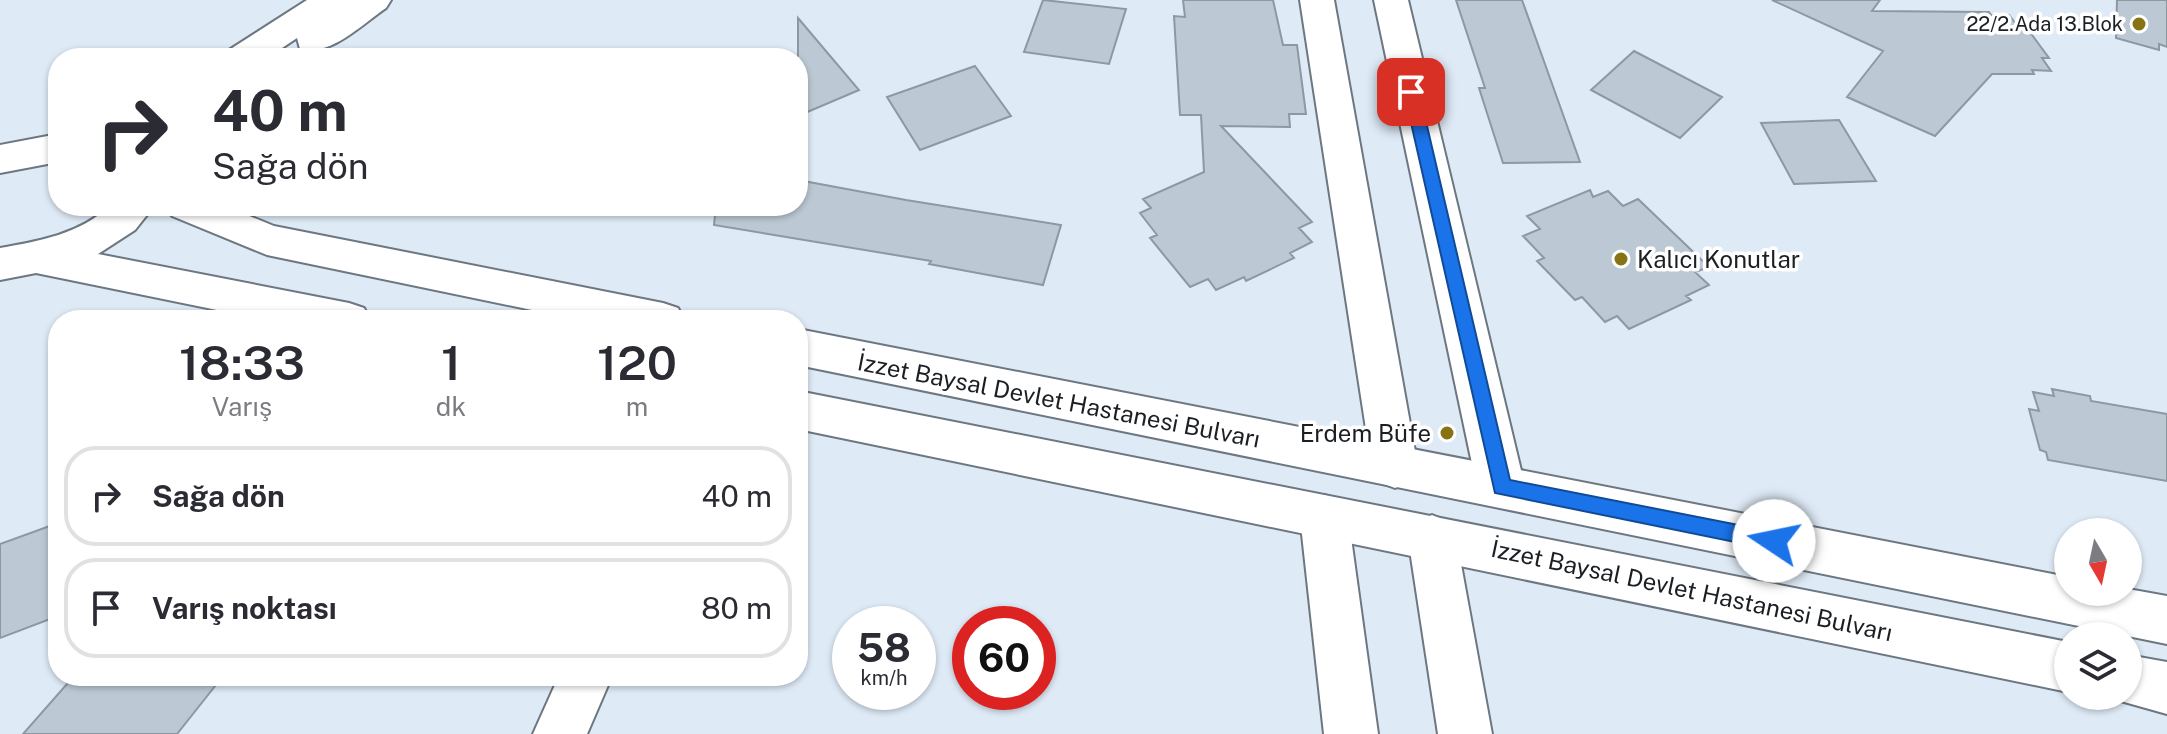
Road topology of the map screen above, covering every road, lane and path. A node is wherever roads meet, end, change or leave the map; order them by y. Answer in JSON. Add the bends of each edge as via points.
{"nodes":[{"id":1,"x":331,"y":0,"type":"edge"},
{"id":2,"x":374,"y":0,"type":"edge"},
{"id":3,"x":1317,"y":0,"type":"edge"},
{"id":4,"x":1391,"y":0,"type":"edge"},
{"id":5,"x":257,"y":48,"type":"edge"},
{"id":6,"x":302,"y":48,"type":"edge"},
{"id":7,"x":48,"y":150,"type":"edge"},
{"id":8,"x":0,"y":159,"type":"edge"},
{"id":9,"x":126,"y":216,"type":"edge"},
{"id":10,"x":210,"y":216,"type":"edge"},
{"id":11,"x":18,"y":261,"type":"edge"},
{"id":12,"x":293,"y":310,"type":"edge"},
{"id":13,"x":614,"y":310,"type":"edge"},
{"id":14,"x":808,"y":349,"type":"edge"},
{"id":15,"x":808,"y":412,"type":"edge"},
{"id":16,"x":1395,"y":468,"type":"junction"},
{"id":17,"x":1501,"y":487,"type":"junction"},
{"id":18,"x":1324,"y":516,"type":"junction"},
{"id":19,"x":1432,"y":537,"type":"junction"},
{"id":20,"x":2167,"y":620,"type":"edge"},
{"id":21,"x":2054,"y":664,"type":"edge"},
{"id":22,"x":2142,"y":683,"type":"edge"},
{"id":23,"x":582,"y":686,"type":"edge"},
{"id":24,"x":2167,"y":688,"type":"edge"},
{"id":25,"x":560,"y":734,"type":"edge"},
{"id":26,"x":1351,"y":734,"type":"edge"},
{"id":27,"x":1465,"y":734,"type":"edge"}],
"edges":[{"from":1,"to":5,"type":"main road"},
{"from":2,"to":6,"type":"main road"},
{"from":3,"to":16,"type":"main road"},
{"from":4,"to":17,"type":"main road"},
{"from":7,"to":8,"type":"main road"},
{"from":9,"to":11,"type":"main road","via":[[99,237],[60,253]]},
{"from":10,"to":13,"type":"main road","via":[[267,240]]},
{"from":11,"to":12,"type":"main road"},
{"from":14,"to":16,"type":"main road","name":"İzzet Baysal Devlet Hastanesi Bulvarı"},
{"from":15,"to":18,"type":"main road","name":"İzzet Baysal Devlet Hastanesi Bulvarı"},
{"from":16,"to":17,"type":"main road","name":"İzzet Baysal Devlet Hastanesi Bulvarı"},
{"from":17,"to":20,"type":"main road","name":"İzzet Baysal Devlet Hastanesi Bulvarı"},
{"from":18,"to":19,"type":"main road","name":"İzzet Baysal Devlet Hastanesi Bulvarı"},
{"from":18,"to":26,"type":"main road"},
{"from":19,"to":21,"type":"main road","name":"İzzet Baysal Devlet Hastanesi Bulvarı"},
{"from":19,"to":27,"type":"main road"},
{"from":22,"to":24,"type":"main road"},
{"from":23,"to":25,"type":"main road"}]}
